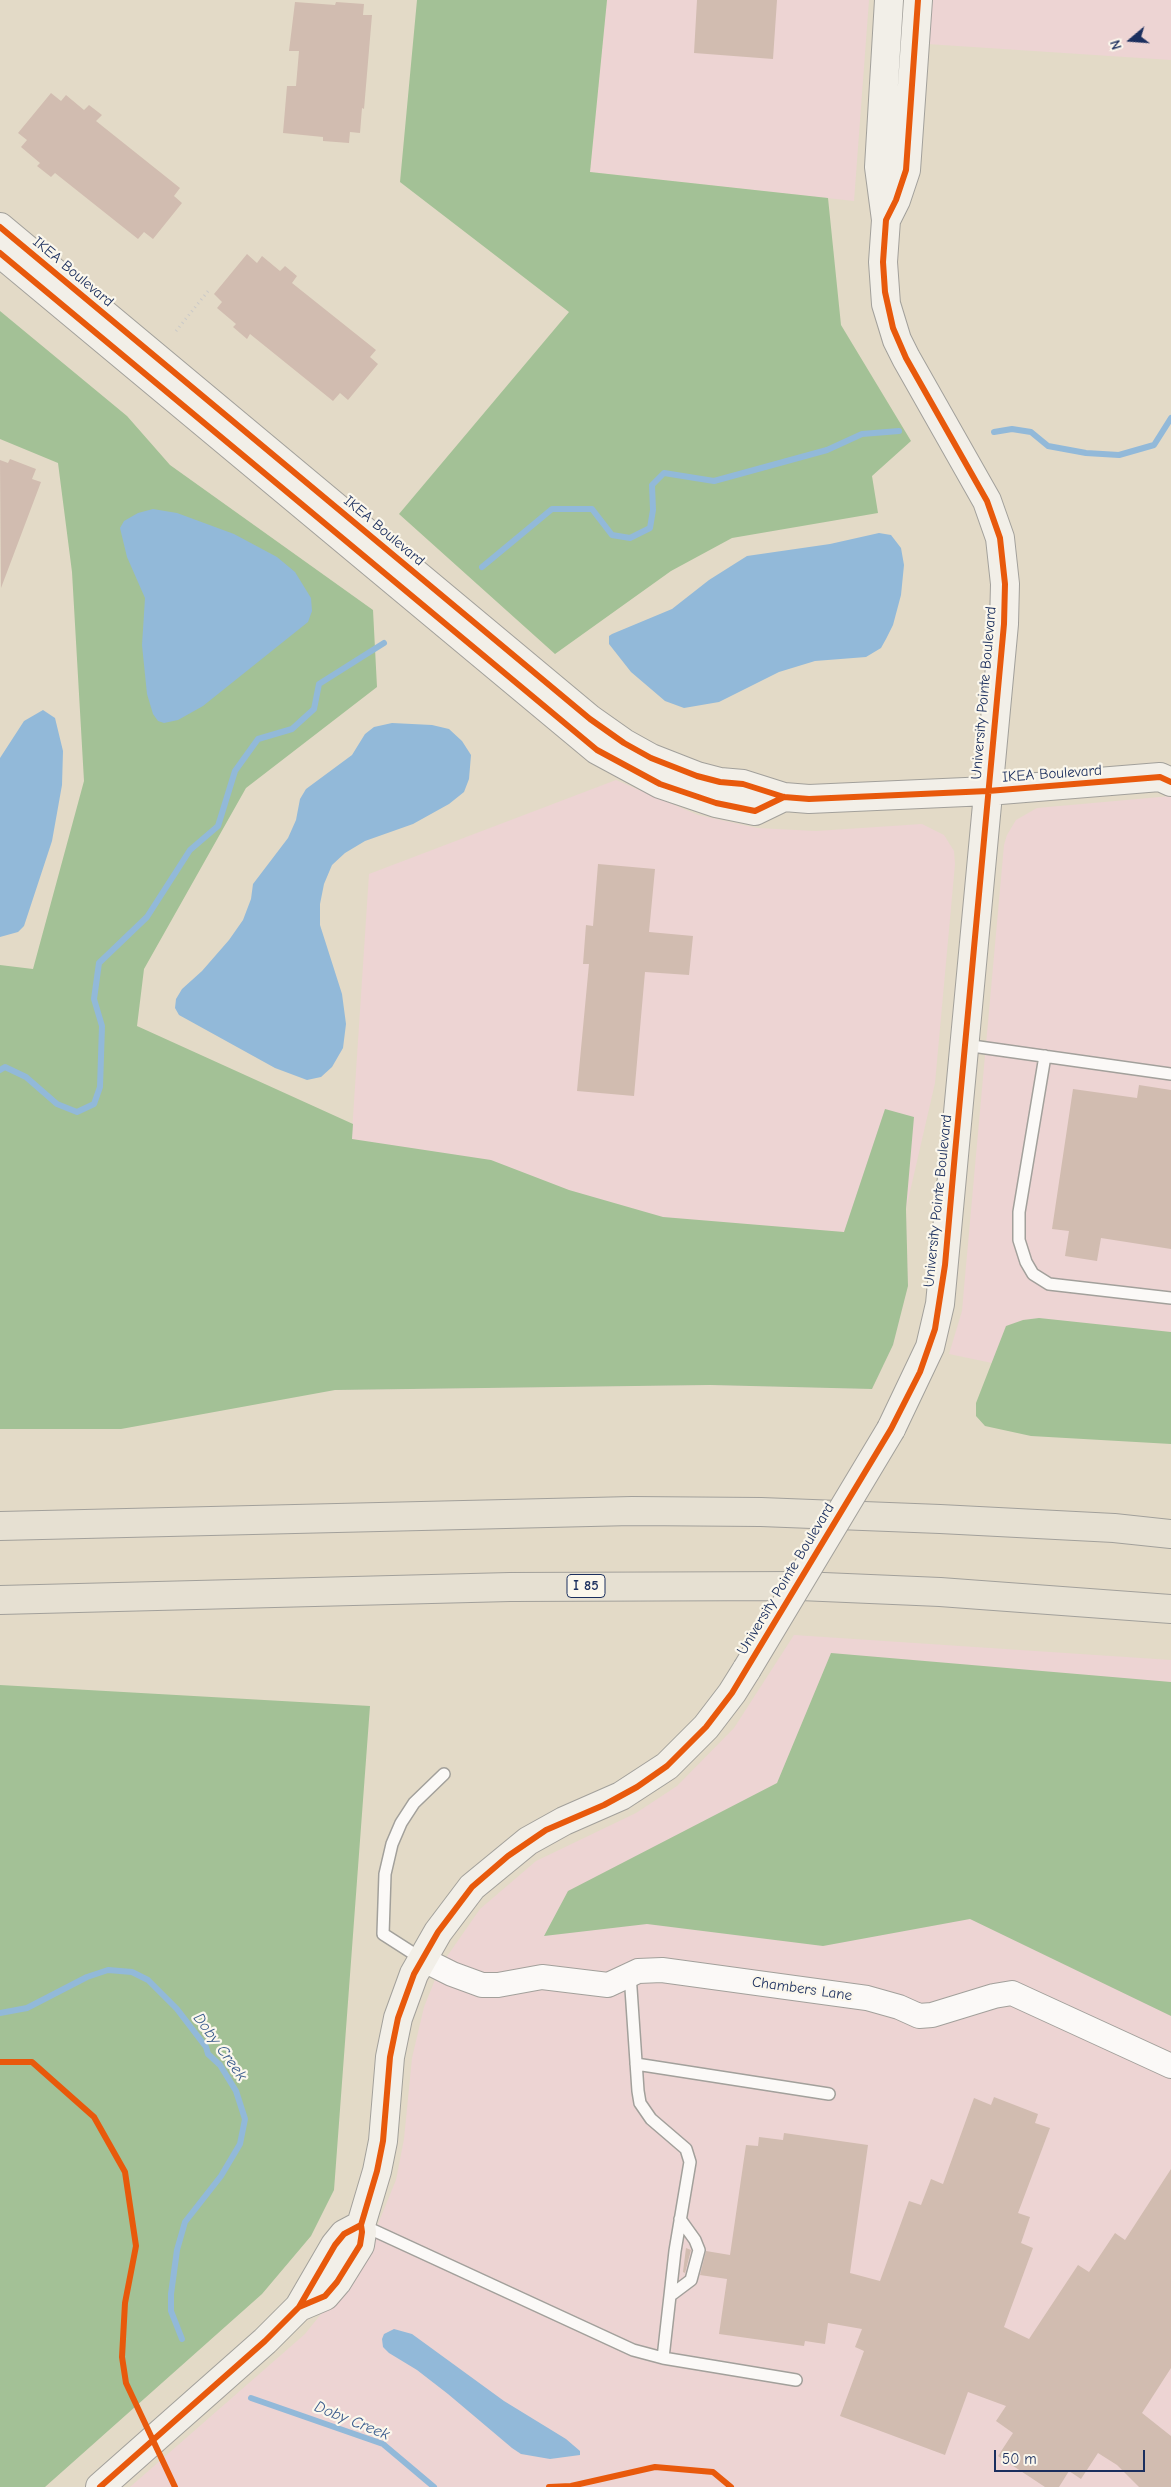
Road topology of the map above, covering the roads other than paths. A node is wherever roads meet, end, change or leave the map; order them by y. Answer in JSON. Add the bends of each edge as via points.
{"nodes":[{"id":1,"x":889,"y":0,"type":"edge"},
{"id":2,"x":918,"y":0,"type":"edge"},
{"id":3,"x":886,"y":220,"type":"junction"},
{"id":4,"x":0,"y":227,"type":"edge"},
{"id":5,"x":0,"y":253,"type":"edge"},
{"id":6,"x":252,"y":450,"type":"junction"},
{"id":7,"x":1167,"y":776,"type":"edge"},
{"id":8,"x":988,"y":791,"type":"junction"},
{"id":9,"x":965,"y":1045,"type":"junction"},
{"id":10,"x":1045,"y":1056,"type":"junction"},
{"id":11,"x":1171,"y":1074,"type":"edge"},
{"id":12,"x":1171,"y":1298,"type":"edge"},
{"id":13,"x":0,"y":1526,"type":"edge"},
{"id":14,"x":1171,"y":1534,"type":"edge"},
{"id":15,"x":0,"y":1600,"type":"edge"},
{"id":16,"x":1171,"y":1609,"type":"edge"},
{"id":17,"x":444,"y":1774,"type":"dead end"},
{"id":18,"x":422,"y":1959,"type":"junction"},
{"id":19,"x":630,"y":1974,"type":"junction"},
{"id":20,"x":636,"y":2064,"type":"junction"},
{"id":21,"x":1171,"y":2066,"type":"edge"},
{"id":22,"x":829,"y":2094,"type":"dead end"},
{"id":23,"x":680,"y":2219,"type":"junction"},
{"id":24,"x":360,"y":2225,"type":"junction"},
{"id":25,"x":671,"y":2295,"type":"junction"},
{"id":26,"x":663,"y":2358,"type":"junction"},
{"id":27,"x":796,"y":2380,"type":"dead end"},
{"id":28,"x":100,"y":2487,"type":"edge"}],
"edges":[{"from":1,"to":3,"type":"street","name":"University Pointe Boulevard","via":[[878,167]]},
{"from":2,"to":3,"type":"street","name":"University Pointe Boulevard","via":[[906,170]]},
{"from":3,"to":8,"type":"street","name":"University Pointe Boulevard","via":[[883,278],[893,328],[920,384],[988,501],[1004,558],[1004,624]]},
{"from":4,"to":6,"type":"street","name":"IKEA Boulevard"},
{"from":5,"to":6,"type":"street","name":"IKEA Boulevard"},
{"from":6,"to":8,"type":"street","name":"IKEA Boulevard","via":[[609,733],[651,758],[697,776],[743,784],[784,797],[808,799]]},
{"from":7,"to":8,"type":"street","name":"IKEA Boulevard"},
{"from":8,"to":9,"type":"street","name":"University Pointe Boulevard"},
{"from":9,"to":10,"type":"lane"},
{"from":9,"to":18,"type":"street","name":"University Pointe Boulevard","bridge":true,"via":[[940,1304],[930,1347],[891,1429],[748,1669],[706,1727],[667,1766],[621,1796],[534,1837],[491,1870],[454,1910]]},
{"from":10,"to":11,"type":"lane"},
{"from":10,"to":12,"type":"lane","via":[[1019,1212],[1019,1240],[1026,1262],[1033,1274],[1049,1284]]},
{"from":13,"to":14,"type":"highway","via":[[652,1511],[940,1519]]},
{"from":15,"to":16,"type":"highway","number":"I 85","via":[[510,1587],[800,1586],[940,1592]]},
{"from":17,"to":18,"type":"lane","via":[[414,1803],[402,1823],[392,1844],[385,1874],[383,1934]]},
{"from":18,"to":19,"type":"street","name":"Chambers Lane","via":[[467,1981],[490,1986],[542,1977],[608,1985]]},
{"from":18,"to":24,"type":"street","name":"University Pointe Boulevard","via":[[405,1995],[394,2033],[383,2141]]},
{"from":19,"to":20,"type":"lane"},
{"from":19,"to":21,"type":"street","name":"Chambers Lane","via":[[647,1969],[662,1970],[867,1998],[919,2016],[1012,1993]]},
{"from":20,"to":22,"type":"lane"},
{"from":20,"to":23,"type":"lane","via":[[638,2091],[645,2112],[689,2155]]},
{"from":23,"to":25,"type":"lane"},
{"from":23,"to":25,"type":"lane","via":[[699,2250],[691,2280]]},
{"from":24,"to":26,"type":"lane","via":[[633,2350]]},
{"from":24,"to":28,"type":"street","via":[[344,2234],[335,2245],[299,2307]]},
{"from":25,"to":26,"type":"lane"},
{"from":26,"to":27,"type":"lane"}]}
